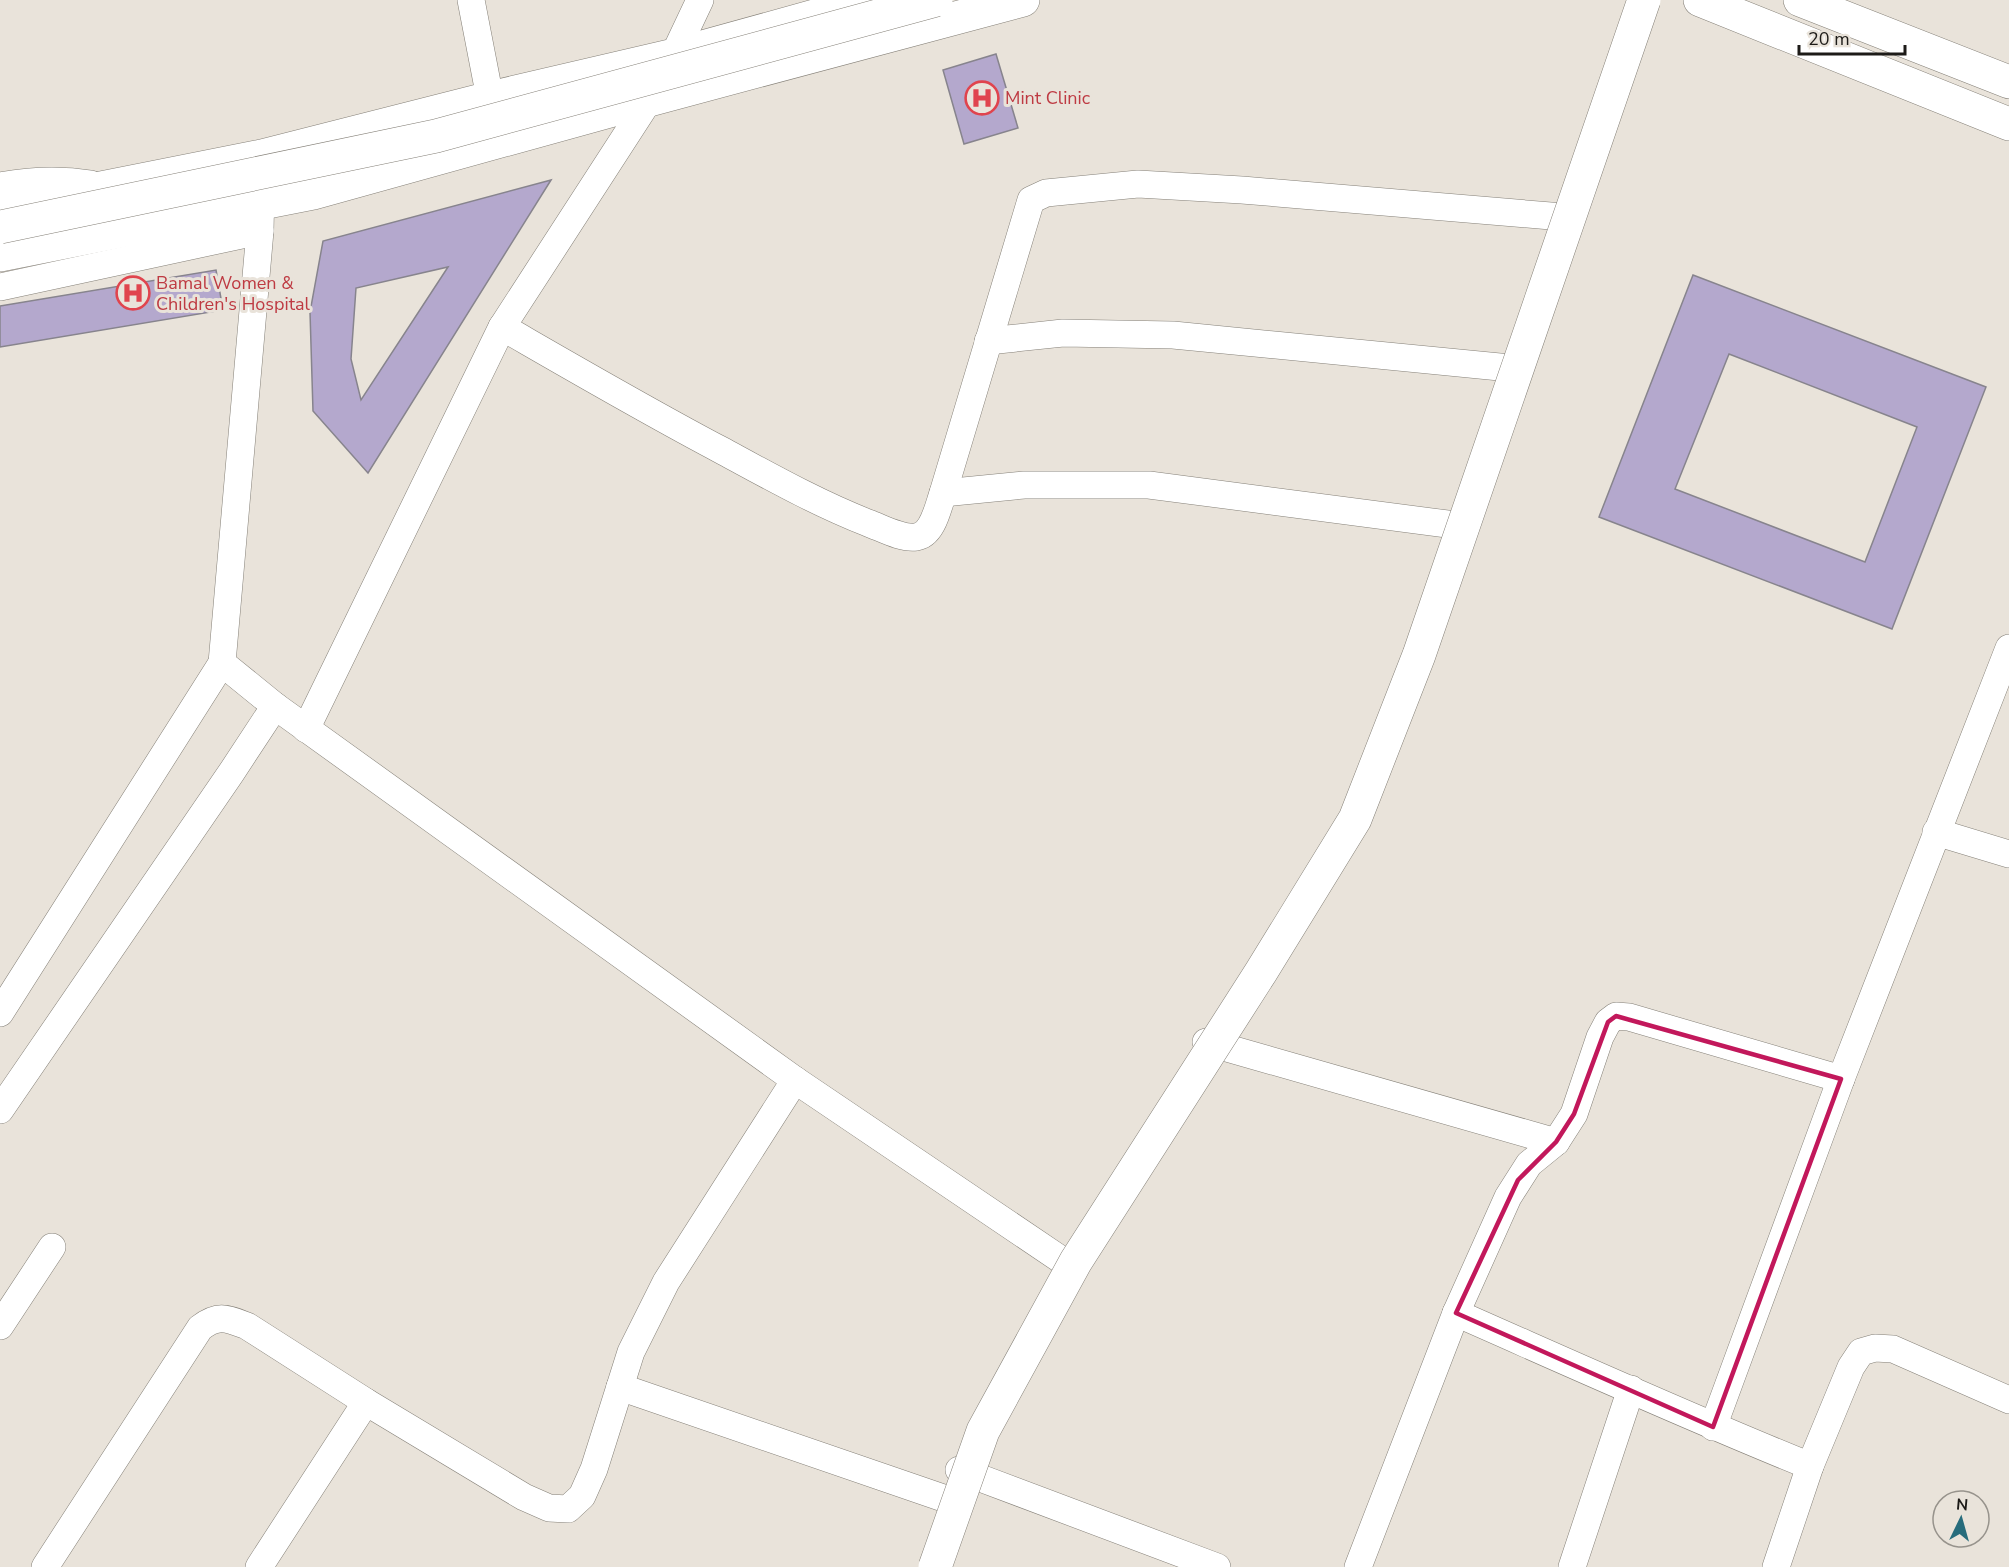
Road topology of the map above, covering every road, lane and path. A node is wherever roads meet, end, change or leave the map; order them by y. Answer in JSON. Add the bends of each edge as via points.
{"nodes":[{"id":1,"x":471,"y":0,"type":"edge"},
{"id":2,"x":700,"y":0,"type":"edge"},
{"id":3,"x":872,"y":0,"type":"edge"},
{"id":4,"x":936,"y":0,"type":"edge"},
{"id":5,"x":1023,"y":0,"type":"edge"},
{"id":6,"x":1644,"y":0,"type":"edge"},
{"id":7,"x":1700,"y":0,"type":"edge"},
{"id":8,"x":1800,"y":0,"type":"edge"},
{"id":9,"x":674,"y":55,"type":"junction"},
{"id":10,"x":2009,"y":82,"type":"edge"},
{"id":11,"x":490,"y":98,"type":"junction"},
{"id":12,"x":649,"y":100,"type":"junction"},
{"id":13,"x":2009,"y":124,"type":"edge"},
{"id":14,"x":262,"y":156,"type":"junction"},
{"id":15,"x":0,"y":186,"type":"edge"},
{"id":16,"x":106,"y":187,"type":"junction"},
{"id":17,"x":0,"y":208,"type":"edge"},
{"id":18,"x":260,"y":217,"type":"junction"},
{"id":19,"x":1563,"y":217,"type":"dead end"},
{"id":20,"x":0,"y":227,"type":"edge"},
{"id":21,"x":0,"y":255,"type":"edge"},
{"id":22,"x":0,"y":286,"type":"edge"},
{"id":23,"x":502,"y":327,"type":"junction"},
{"id":24,"x":988,"y":342,"type":"junction"},
{"id":25,"x":1510,"y":368,"type":"dead end"},
{"id":26,"x":943,"y":493,"type":"junction"},
{"id":27,"x":1455,"y":525,"type":"dead end"},
{"id":28,"x":2009,"y":648,"type":"edge"},
{"id":29,"x":222,"y":663,"type":"junction"},
{"id":30,"x":275,"y":706,"type":"junction"},
{"id":31,"x":306,"y":729,"type":"junction"},
{"id":32,"x":1936,"y":832,"type":"junction"},
{"id":33,"x":2009,"y":854,"type":"edge"},
{"id":34,"x":0,"y":1013,"type":"edge"},
{"id":35,"x":1206,"y":1042,"type":"dead end"},
{"id":36,"x":1841,"y":1079,"type":"junction"},
{"id":37,"x":795,"y":1080,"type":"junction"},
{"id":38,"x":0,"y":1110,"type":"edge"},
{"id":39,"x":1556,"y":1142,"type":"junction"},
{"id":40,"x":52,"y":1246,"type":"dead end"},
{"id":41,"x":1063,"y":1261,"type":"dead end"},
{"id":42,"x":1456,"y":1313,"type":"junction"},
{"id":43,"x":0,"y":1326,"type":"edge"},
{"id":44,"x":620,"y":1387,"type":"junction"},
{"id":45,"x":1632,"y":1389,"type":"junction"},
{"id":46,"x":2009,"y":1400,"type":"edge"},
{"id":47,"x":366,"y":1402,"type":"junction"},
{"id":48,"x":1713,"y":1427,"type":"junction"},
{"id":49,"x":1810,"y":1466,"type":"junction"},
{"id":50,"x":959,"y":1470,"type":"dead end"},
{"id":51,"x":949,"y":1500,"type":"dead end"},
{"id":52,"x":45,"y":1567,"type":"edge"},
{"id":53,"x":259,"y":1567,"type":"edge"},
{"id":54,"x":935,"y":1567,"type":"edge"},
{"id":55,"x":1217,"y":1567,"type":"edge"},
{"id":56,"x":1358,"y":1567,"type":"edge"},
{"id":57,"x":1572,"y":1567,"type":"edge"},
{"id":58,"x":1776,"y":1567,"type":"edge"}],
"edges":[{"from":1,"to":11,"type":"street"},
{"from":2,"to":9,"type":"street"},
{"from":3,"to":9,"type":"main road"},
{"from":4,"to":20,"type":"main road","bridge":true,"via":[[435,136]]},
{"from":5,"to":12,"type":"main road"},
{"from":6,"to":54,"type":"main road","bridge":true,"via":[[1419,655],[1355,819],[1076,1261],[983,1431]]},
{"from":7,"to":13,"type":"main road"},
{"from":8,"to":10,"type":"main road"},
{"from":9,"to":11,"type":"main road"},
{"from":9,"to":12,"type":"street"},
{"from":11,"to":14,"type":"main road"},
{"from":12,"to":18,"type":"main road","via":[[324,190]]},
{"from":12,"to":23,"type":"street"},
{"from":14,"to":16,"type":"main road"},
{"from":14,"to":18,"type":"street"},
{"from":15,"to":16,"type":"street","via":[[70,180]]},
{"from":16,"to":17,"type":"main road"},
{"from":18,"to":21,"type":"main road"},
{"from":18,"to":22,"type":"street"},
{"from":18,"to":29,"type":"street"},
{"from":19,"to":24,"type":"street","via":[[1137,184],[1046,193],[1031,200]]},
{"from":23,"to":26,"type":"street","via":[[780,482],[835,510],[896,534],[914,538],[924,535]]},
{"from":23,"to":31,"type":"street"},
{"from":24,"to":25,"type":"street","via":[[1063,333],[1173,335]]},
{"from":24,"to":26,"type":"street"},
{"from":26,"to":27,"type":"street","via":[[1024,485],[1149,484]]},
{"from":28,"to":32,"type":"street"},
{"from":29,"to":30,"type":"street"},
{"from":29,"to":34,"type":"street"},
{"from":30,"to":31,"type":"street"},
{"from":30,"to":38,"type":"street"},
{"from":31,"to":37,"type":"street"},
{"from":32,"to":33,"type":"street"},
{"from":32,"to":36,"type":"street"},
{"from":35,"to":39,"type":"street"},
{"from":36,"to":39,"type":"street","via":[[1616,1016],[1600,1037],[1574,1114]]},
{"from":36,"to":48,"type":"street"},
{"from":37,"to":41,"type":"street"},
{"from":37,"to":44,"type":"street","via":[[666,1282],[631,1352]]},
{"from":39,"to":42,"type":"street","via":[[1529,1164],[1508,1197]]},
{"from":40,"to":43,"type":"street"},
{"from":42,"to":45,"type":"street"},
{"from":42,"to":56,"type":"street"},
{"from":44,"to":47,"type":"street","via":[[594,1470],[582,1496],[568,1509],[549,1508],[524,1497]]},
{"from":44,"to":51,"type":"street"},
{"from":45,"to":48,"type":"street"},
{"from":45,"to":57,"type":"street"},
{"from":46,"to":49,"type":"street","via":[[1893,1349],[1861,1352],[1851,1367]]},
{"from":47,"to":52,"type":"street","via":[[247,1326],[227,1318],[212,1319],[200,1328]]},
{"from":47,"to":53,"type":"street"},
{"from":48,"to":49,"type":"street"},
{"from":49,"to":58,"type":"street"},
{"from":50,"to":55,"type":"street"}]}
